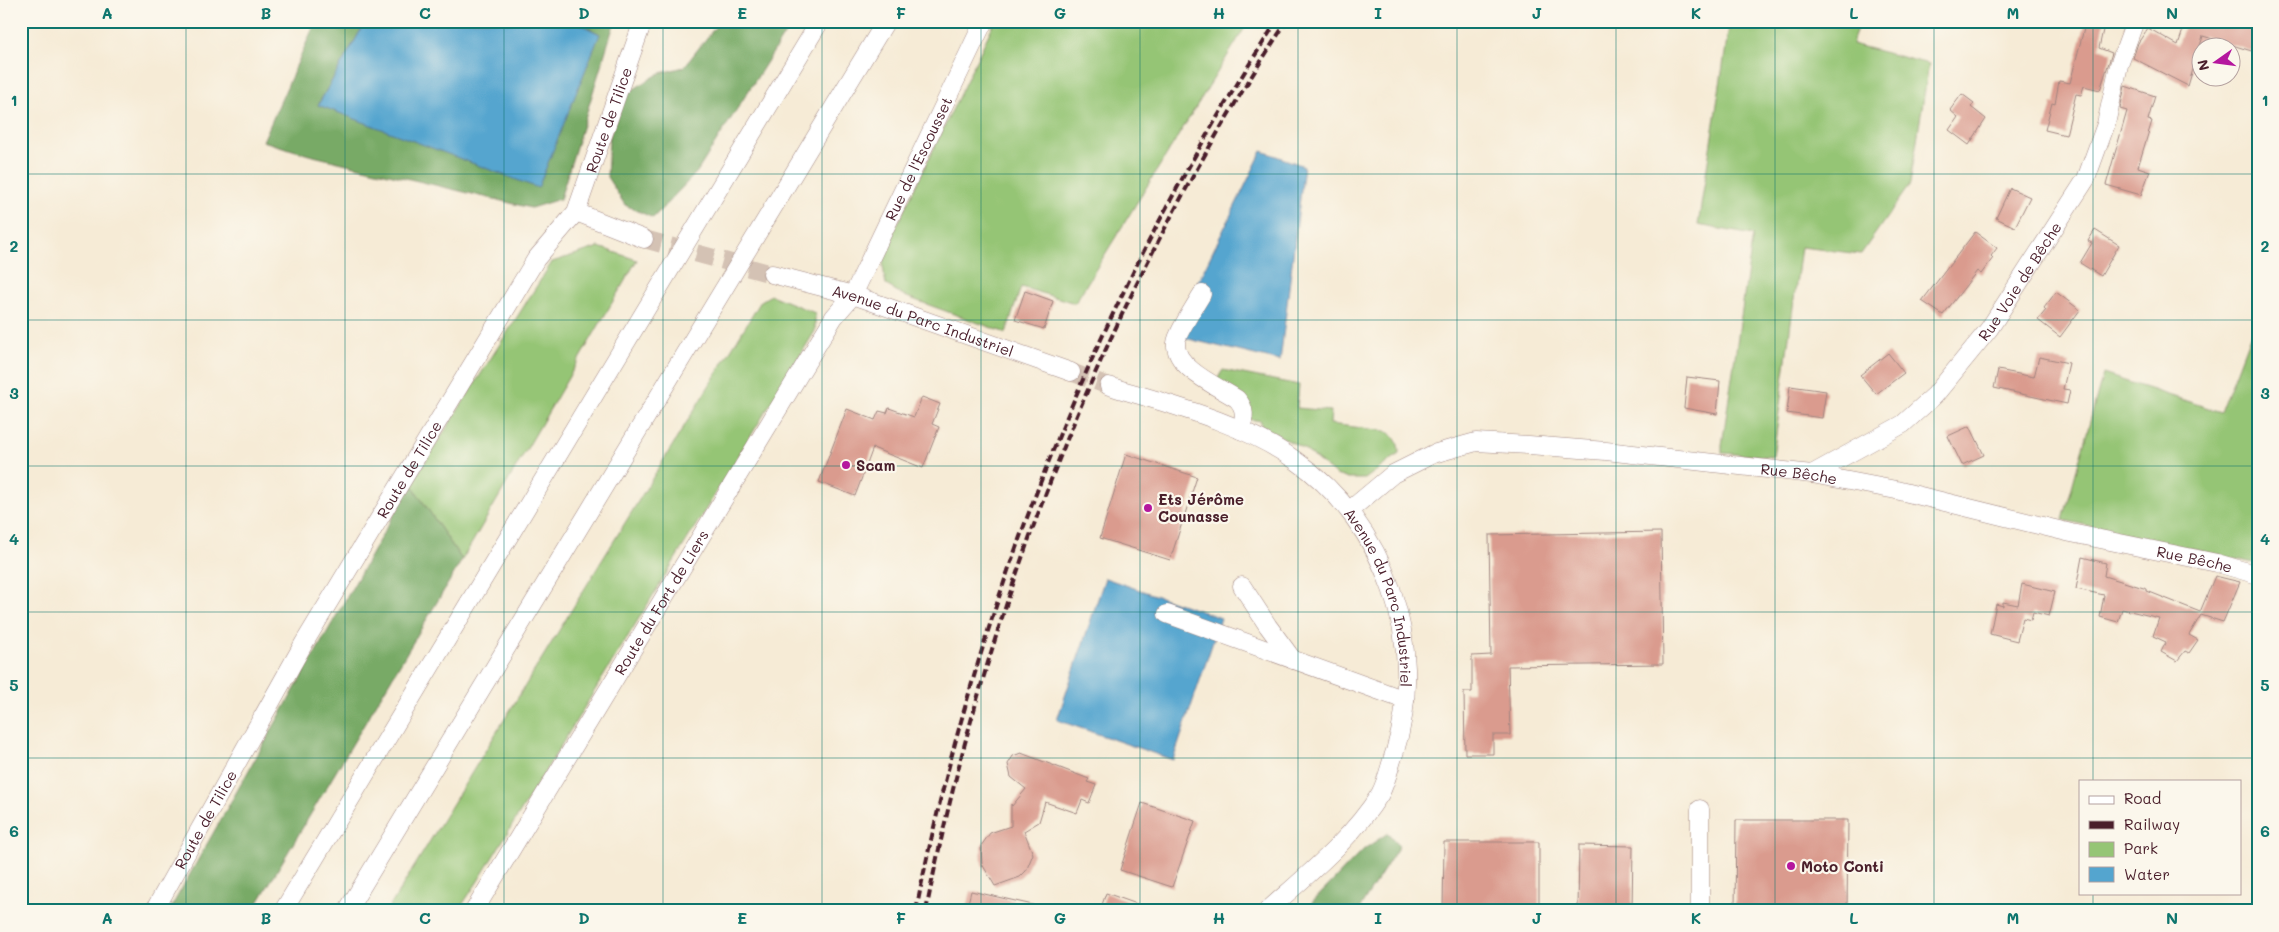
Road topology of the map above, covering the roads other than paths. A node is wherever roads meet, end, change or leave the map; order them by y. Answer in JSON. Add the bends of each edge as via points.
{"nodes":[{"id":1,"x":643,"y":21,"type":"edge"},
{"id":2,"x":820,"y":21,"type":"edge"},
{"id":3,"x":886,"y":21,"type":"edge"},
{"id":4,"x":984,"y":21,"type":"edge"},
{"id":5,"x":2135,"y":21,"type":"edge"},
{"id":6,"x":576,"y":212,"type":"junction"},
{"id":7,"x":644,"y":239,"type":"tunnel mouth"},
{"id":8,"x":772,"y":274,"type":"tunnel mouth"},
{"id":9,"x":1202,"y":294,"type":"dead end"},
{"id":10,"x":853,"y":295,"type":"junction"},
{"id":11,"x":1071,"y":372,"type":"tunnel mouth"},
{"id":12,"x":1109,"y":386,"type":"tunnel mouth"},
{"id":13,"x":1240,"y":430,"type":"junction"},
{"id":14,"x":1812,"y":474,"type":"junction"},
{"id":15,"x":1350,"y":510,"type":"junction"},
{"id":16,"x":2258,"y":574,"type":"edge"},
{"id":17,"x":1242,"y":586,"type":"dead end"},
{"id":18,"x":1167,"y":614,"type":"dead end"},
{"id":19,"x":1294,"y":661,"type":"junction"},
{"id":20,"x":1405,"y":700,"type":"junction"},
{"id":21,"x":1700,"y":809,"type":"dead end"},
{"id":22,"x":154,"y":911,"type":"edge"},
{"id":23,"x":283,"y":911,"type":"edge"},
{"id":24,"x":348,"y":911,"type":"edge"},
{"id":25,"x":474,"y":911,"type":"edge"},
{"id":26,"x":1267,"y":911,"type":"edge"},
{"id":27,"x":1700,"y":911,"type":"edge"}],
"edges":[{"from":1,"to":6,"type":"street","name":"Route de Tilice"},
{"from":2,"to":23,"type":"street"},
{"from":3,"to":24,"type":"street"},
{"from":4,"to":10,"type":"street","name":"Rue de l'Escousset"},
{"from":5,"to":14,"type":"street","name":"Rue Voie de Bêche","via":[[2119,65],[2106,124],[2086,179],[1988,329],[1935,395],[1903,424]]},
{"from":6,"to":7,"type":"street"},
{"from":6,"to":22,"type":"street","name":"Route de Tilice","via":[[536,259],[304,643]]},
{"from":8,"to":10,"type":"street","name":"Avenue du Parc Industriel"},
{"from":9,"to":13,"type":"street","via":[[1176,342],[1178,356],[1190,370],[1237,399],[1242,405],[1244,420]]},
{"from":10,"to":11,"type":"street","name":"Avenue du Parc Industriel"},
{"from":10,"to":25,"type":"street","name":"Route du Fort de Liers","via":[[834,316]]},
{"from":12,"to":13,"type":"street","name":"Avenue du Parc Industriel"},
{"from":13,"to":15,"type":"street","name":"Avenue du Parc Industriel","via":[[1294,459],[1318,477]]},
{"from":14,"to":15,"type":"street","name":"Rue Bêche","via":[[1606,451],[1476,442],[1432,454],[1393,474]]},
{"from":14,"to":16,"type":"street","name":"Rue Bêche","via":[[1896,490]]},
{"from":15,"to":20,"type":"street","name":"Avenue du Parc Industriel","via":[[1370,539],[1397,600],[1405,661]]},
{"from":17,"to":19,"type":"street"},
{"from":18,"to":19,"type":"street"},
{"from":19,"to":20,"type":"street"},
{"from":20,"to":26,"type":"street","name":"Avenue du Parc Industriel","via":[[1403,726],[1380,793],[1349,834]]},
{"from":21,"to":27,"type":"street"}]}
